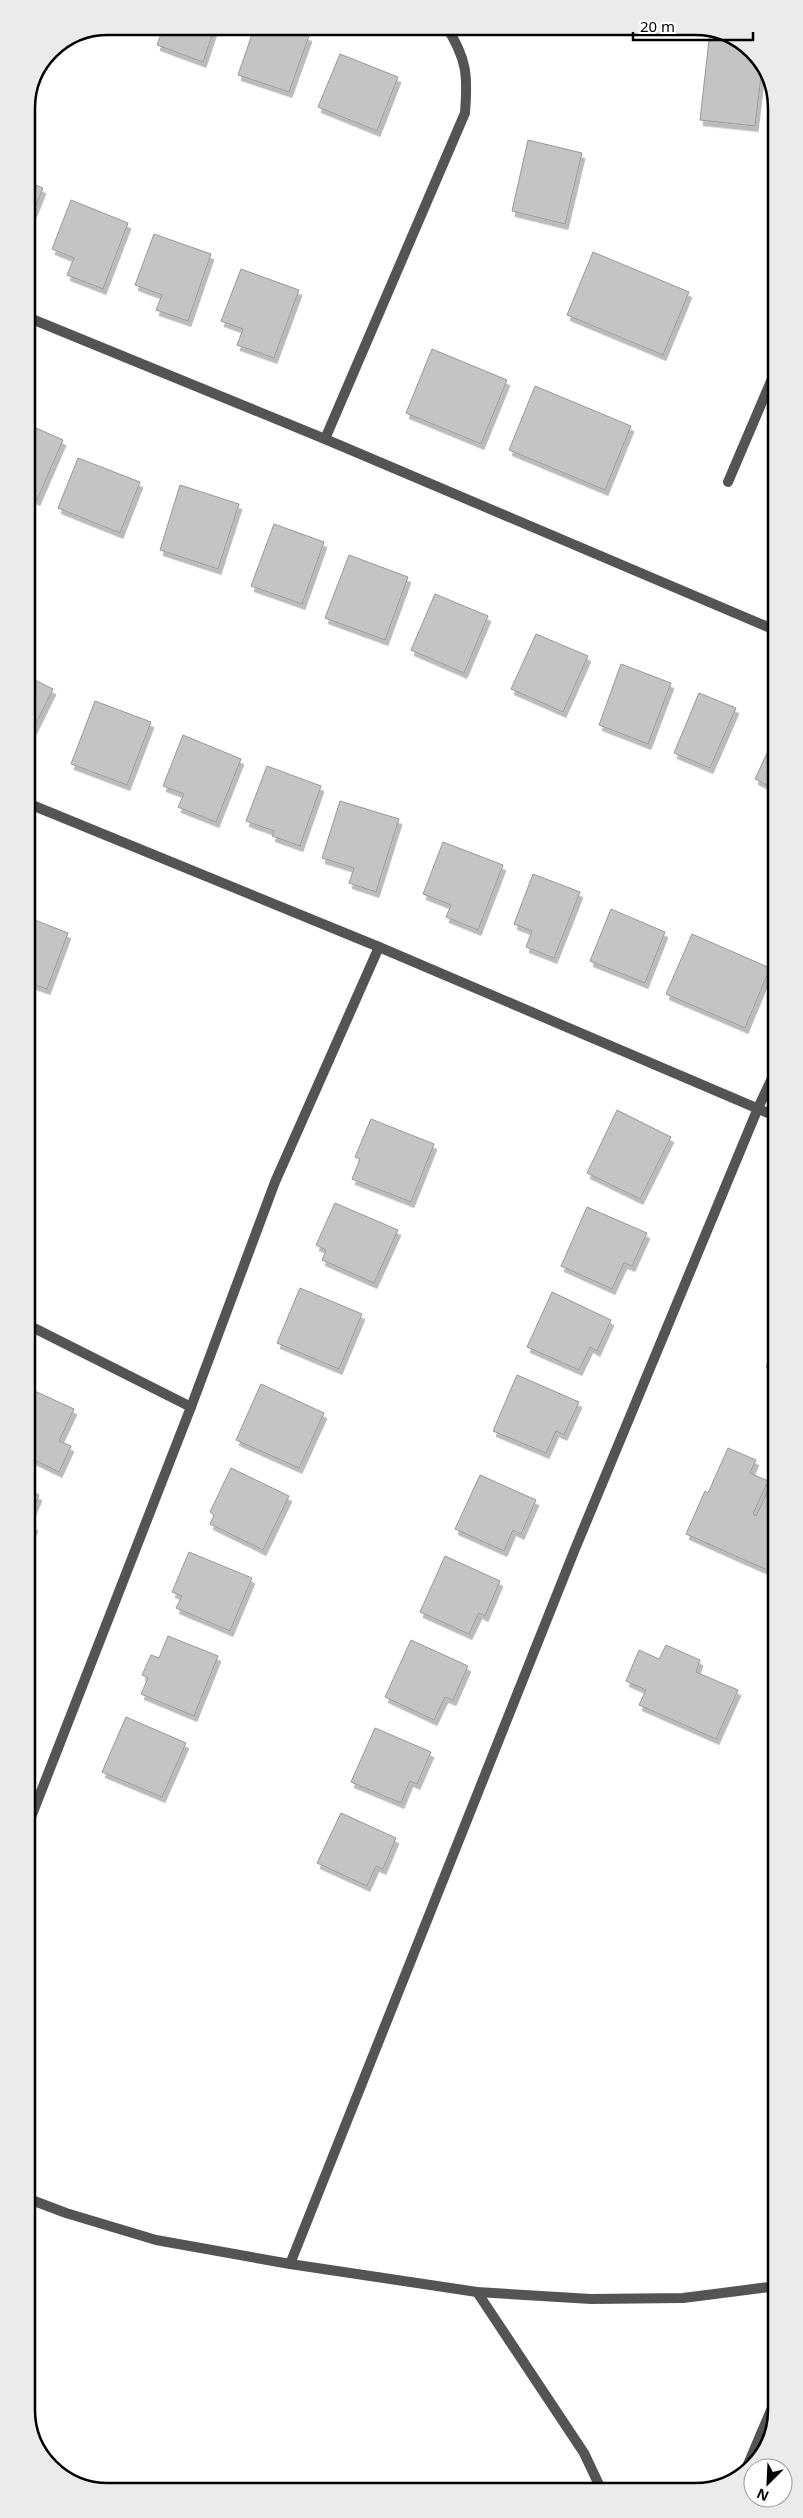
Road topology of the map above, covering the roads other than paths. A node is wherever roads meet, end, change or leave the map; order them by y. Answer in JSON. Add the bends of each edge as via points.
{"nodes":[{"id":1,"x":452,"y":35,"type":"edge"},
{"id":2,"x":35,"y":320,"type":"edge"},
{"id":3,"x":768,"y":388,"type":"edge"},
{"id":4,"x":326,"y":439,"type":"junction"},
{"id":5,"x":728,"y":482,"type":"dead end"},
{"id":6,"x":768,"y":627,"type":"edge"},
{"id":7,"x":35,"y":806,"type":"edge"},
{"id":8,"x":379,"y":947,"type":"junction"},
{"id":9,"x":768,"y":1087,"type":"edge"},
{"id":10,"x":758,"y":1108,"type":"junction"},
{"id":11,"x":768,"y":1113,"type":"edge"},
{"id":12,"x":35,"y":1329,"type":"edge"},
{"id":13,"x":191,"y":1407,"type":"junction"},
{"id":14,"x":35,"y":1807,"type":"edge"},
{"id":15,"x":35,"y":2201,"type":"edge"},
{"id":16,"x":290,"y":2264,"type":"junction"},
{"id":17,"x":768,"y":2287,"type":"edge"},
{"id":18,"x":478,"y":2292,"type":"junction"},
{"id":19,"x":767,"y":2420,"type":"edge"},
{"id":20,"x":752,"y":2456,"type":"edge"},
{"id":21,"x":598,"y":2483,"type":"edge"}],
"edges":[{"from":1,"to":4,"type":"street","via":[[460,48],[468,78],[465,113]]},
{"from":2,"to":4,"type":"street"},
{"from":3,"to":5,"type":"street"},
{"from":4,"to":6,"type":"street"},
{"from":7,"to":8,"type":"street"},
{"from":8,"to":10,"type":"street"},
{"from":8,"to":13,"type":"street","via":[[275,1182]]},
{"from":9,"to":10,"type":"street"},
{"from":10,"to":11,"type":"street"},
{"from":10,"to":16,"type":"street","via":[[575,1548]]},
{"from":12,"to":13,"type":"street"},
{"from":13,"to":14,"type":"street"},
{"from":15,"to":16,"type":"street","via":[[156,2240]]},
{"from":16,"to":18,"type":"street"},
{"from":17,"to":18,"type":"street","via":[[683,2298],[591,2299]]},
{"from":18,"to":21,"type":"street","via":[[584,2453]]},
{"from":19,"to":20,"type":"street"}]}
